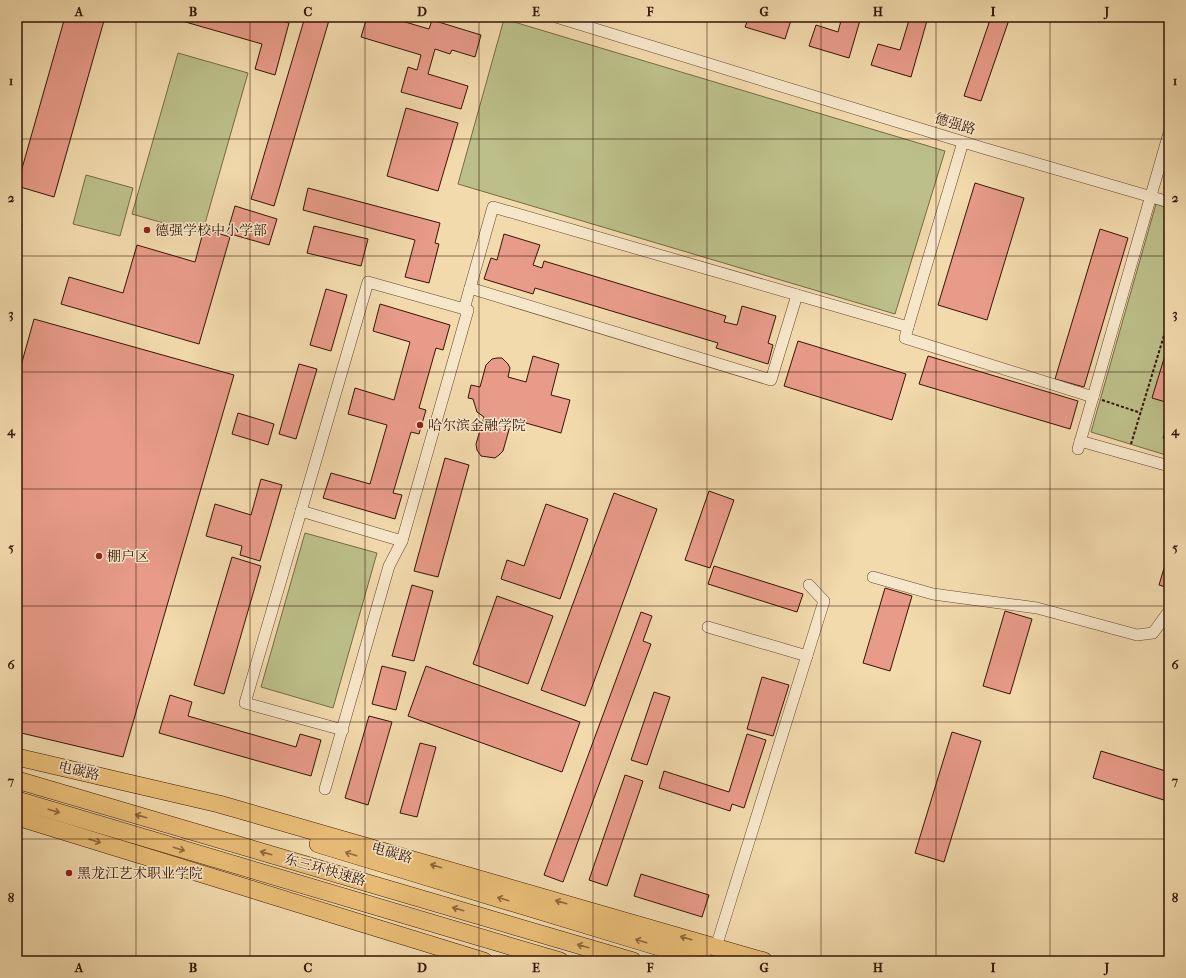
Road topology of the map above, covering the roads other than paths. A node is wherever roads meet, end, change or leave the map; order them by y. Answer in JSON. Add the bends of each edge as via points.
{"nodes":[{"id":1,"x":556,"y":17,"type":"edge"},
{"id":2,"x":582,"y":17,"type":"edge"},
{"id":3,"x":1169,"y":133,"type":"edge"},
{"id":4,"x":963,"y":142,"type":"junction"},
{"id":5,"x":983,"y":148,"type":"junction"},
{"id":6,"x":1169,"y":202,"type":"edge"},
{"id":7,"x":470,"y":288,"type":"junction"},
{"id":8,"x":797,"y":295,"type":"junction"},
{"id":9,"x":464,"y":309,"type":"junction"},
{"id":10,"x":908,"y":327,"type":"junction"},
{"id":11,"x":1093,"y":397,"type":"junction"},
{"id":12,"x":1169,"y":466,"type":"edge"},
{"id":13,"x":301,"y":511,"type":"junction"},
{"id":14,"x":402,"y":541,"type":"junction"},
{"id":15,"x":873,"y":578,"type":"dead end"},
{"id":16,"x":809,"y":585,"type":"dead end"},
{"id":17,"x":1169,"y":611,"type":"edge"},
{"id":18,"x":708,"y":627,"type":"dead end"},
{"id":19,"x":807,"y":656,"type":"junction"},
{"id":20,"x":343,"y":730,"type":"junction"},
{"id":21,"x":17,"y":757,"type":"edge"},
{"id":22,"x":17,"y":780,"type":"edge"},
{"id":23,"x":325,"y":789,"type":"dead end"},
{"id":24,"x":17,"y":800,"type":"edge"},
{"id":25,"x":17,"y":818,"type":"edge"},
{"id":26,"x":221,"y":880,"type":"junction"},
{"id":27,"x":716,"y":947,"type":"junction"},
{"id":28,"x":484,"y":961,"type":"edge"},
{"id":29,"x":522,"y":961,"type":"edge"},
{"id":30,"x":560,"y":961,"type":"edge"},
{"id":31,"x":633,"y":961,"type":"edge"},
{"id":32,"x":705,"y":961,"type":"edge"},
{"id":33,"x":764,"y":961,"type":"edge"}],
"edges":[{"from":1,"to":4,"type":"street","name":"德强路"},
{"from":2,"to":5,"type":"street","name":"德强路","via":[[982,140]]},
{"from":3,"to":11,"type":"street"},
{"from":4,"to":5,"type":"street","name":"德强路"},
{"from":4,"to":10,"type":"street"},
{"from":5,"to":6,"type":"street"},
{"from":7,"to":8,"type":"street","via":[[493,207]]},
{"from":7,"to":8,"type":"street","via":[[771,380]]},
{"from":7,"to":9,"type":"street"},
{"from":8,"to":10,"type":"street"},
{"from":9,"to":13,"type":"street","via":[[368,282]]},
{"from":9,"to":14,"type":"street","via":[[468,310]]},
{"from":10,"to":11,"type":"street","via":[[905,338]]},
{"from":11,"to":12,"type":"street","via":[[1079,445]]},
{"from":13,"to":14,"type":"street"},
{"from":13,"to":20,"type":"street","via":[[245,703]]},
{"from":14,"to":20,"type":"street","via":[[389,566]]},
{"from":15,"to":17,"type":"street","via":[[932,594],[1038,608],[1137,635],[1153,633]]},
{"from":16,"to":19,"type":"street","via":[[824,601]]},
{"from":18,"to":19,"type":"street"},
{"from":19,"to":27,"type":"street"},
{"from":20,"to":23,"type":"street"},
{"from":27,"to":21,"type":"highway","name":"电碳路","one_way":true,"via":[[219,804]]},
{"from":32,"to":21,"type":"highway","one_way":true},
{"from":31,"to":22,"type":"highway","name":"东三环快速路","one_way":true},
{"from":24,"to":30,"type":"highway","name":"东三环快速路","one_way":true},
{"from":25,"to":26,"type":"highway","one_way":true},
{"from":26,"to":28,"type":"highway"},
{"from":26,"to":29,"type":"highway","via":[[293,895]]},
{"from":27,"to":33,"type":"highway","name":"电碳路"}]}
